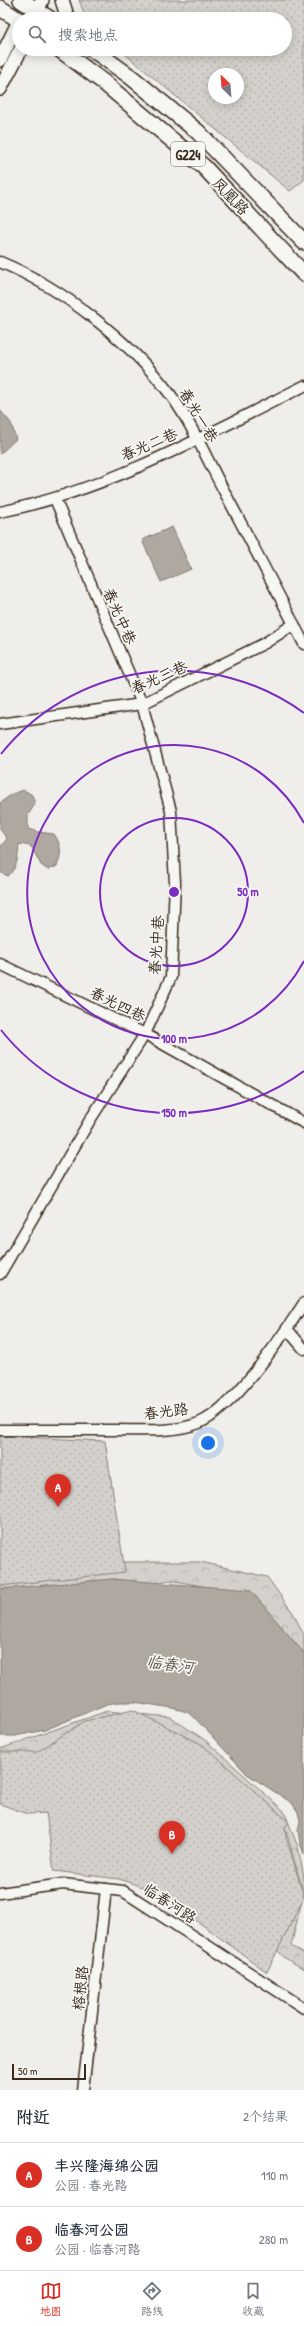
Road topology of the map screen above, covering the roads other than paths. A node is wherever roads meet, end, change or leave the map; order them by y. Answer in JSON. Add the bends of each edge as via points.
{"nodes":[{"id":1,"x":22,"y":0,"type":"edge"},
{"id":2,"x":62,"y":0,"type":"edge"},
{"id":3,"x":0,"y":8,"type":"edge"},
{"id":4,"x":38,"y":10,"type":"edge"},
{"id":5,"x":20,"y":12,"type":"edge"},
{"id":6,"x":66,"y":12,"type":"edge"},
{"id":7,"x":12,"y":16,"type":"edge"},
{"id":8,"x":12,"y":35,"type":"edge"},
{"id":9,"x":17,"y":56,"type":"edge"},
{"id":10,"x":68,"y":56,"type":"edge"},
{"id":11,"x":102,"y":56,"type":"edge"},
{"id":12,"x":0,"y":60,"type":"edge"},
{"id":13,"x":0,"y":89,"type":"edge"},
{"id":14,"x":304,"y":242,"type":"edge"},
{"id":15,"x":0,"y":262,"type":"edge"},
{"id":16,"x":304,"y":274,"type":"edge"},
{"id":17,"x":304,"y":386,"type":"edge"},
{"id":18,"x":197,"y":439,"type":"junction"},
{"id":19,"x":55,"y":499,"type":"junction"},
{"id":20,"x":0,"y":512,"type":"edge"},
{"id":21,"x":294,"y":624,"type":"junction"},
{"id":22,"x":304,"y":644,"type":"edge"},
{"id":23,"x":142,"y":704,"type":"junction"},
{"id":24,"x":0,"y":724,"type":"edge"},
{"id":25,"x":0,"y":964,"type":"edge"},
{"id":26,"x":145,"y":1034,"type":"junction"},
{"id":27,"x":304,"y":1123,"type":"edge"},
{"id":28,"x":0,"y":1274,"type":"edge"},
{"id":29,"x":304,"y":1303,"type":"edge"},
{"id":30,"x":287,"y":1330,"type":"junction"},
{"id":31,"x":304,"y":1349,"type":"edge"},
{"id":32,"x":0,"y":1430,"type":"edge"},
{"id":33,"x":106,"y":1889,"type":"junction"},
{"id":34,"x":0,"y":1893,"type":"edge"},
{"id":35,"x":304,"y":2008,"type":"edge"},
{"id":36,"x":84,"y":2090,"type":"edge"}],
"edges":[{"from":1,"to":4,"type":"highway"},
{"from":1,"to":5,"type":"main road"},
{"from":2,"to":6,"type":"main road"},
{"from":3,"to":7,"type":"highway"},
{"from":8,"to":12,"type":"main road"},
{"from":9,"to":13,"type":"main road"},
{"from":10,"to":16,"type":"highway","name":"凤凰路","number":"G224","via":[[204,167]]},
{"from":11,"to":14,"type":"highway","name":"凤凰路","number":"G224","via":[[198,132]]},
{"from":15,"to":18,"type":"street","name":"春光一巷","via":[[34,277],[88,313],[132,351],[169,393]]},
{"from":17,"to":18,"type":"street","name":"春光二巷"},
{"from":18,"to":19,"type":"street","name":"春光二巷"},
{"from":18,"to":21,"type":"street","name":"春光一巷"},
{"from":19,"to":20,"type":"street","name":"春光二巷"},
{"from":19,"to":23,"type":"street","name":"春光中巷"},
{"from":21,"to":22,"type":"street","name":"春光一巷"},
{"from":21,"to":23,"type":"street","name":"春光三巷","via":[[265,643]]},
{"from":23,"to":24,"type":"street","name":"春光三巷"},
{"from":23,"to":26,"type":"street","name":"春光中巷","via":[[171,811],[175,883],[171,977]]},
{"from":25,"to":26,"type":"street","name":"春光四巷"},
{"from":26,"to":27,"type":"street","name":"春光四巷"},
{"from":26,"to":28,"type":"street","name":"春光中巷","via":[[90,1120]]},
{"from":29,"to":30,"type":"street","name":"春光路"},
{"from":30,"to":31,"type":"street"},
{"from":30,"to":32,"type":"street","name":"春光路","via":[[275,1349],[238,1391],[216,1412],[200,1422],[180,1428],[149,1430]]},
{"from":33,"to":34,"type":"street","name":"临春河路","via":[[63,1884]]},
{"from":33,"to":35,"type":"street","name":"临春河路","via":[[123,1890]]},
{"from":33,"to":36,"type":"street","name":"榕根路"}]}
